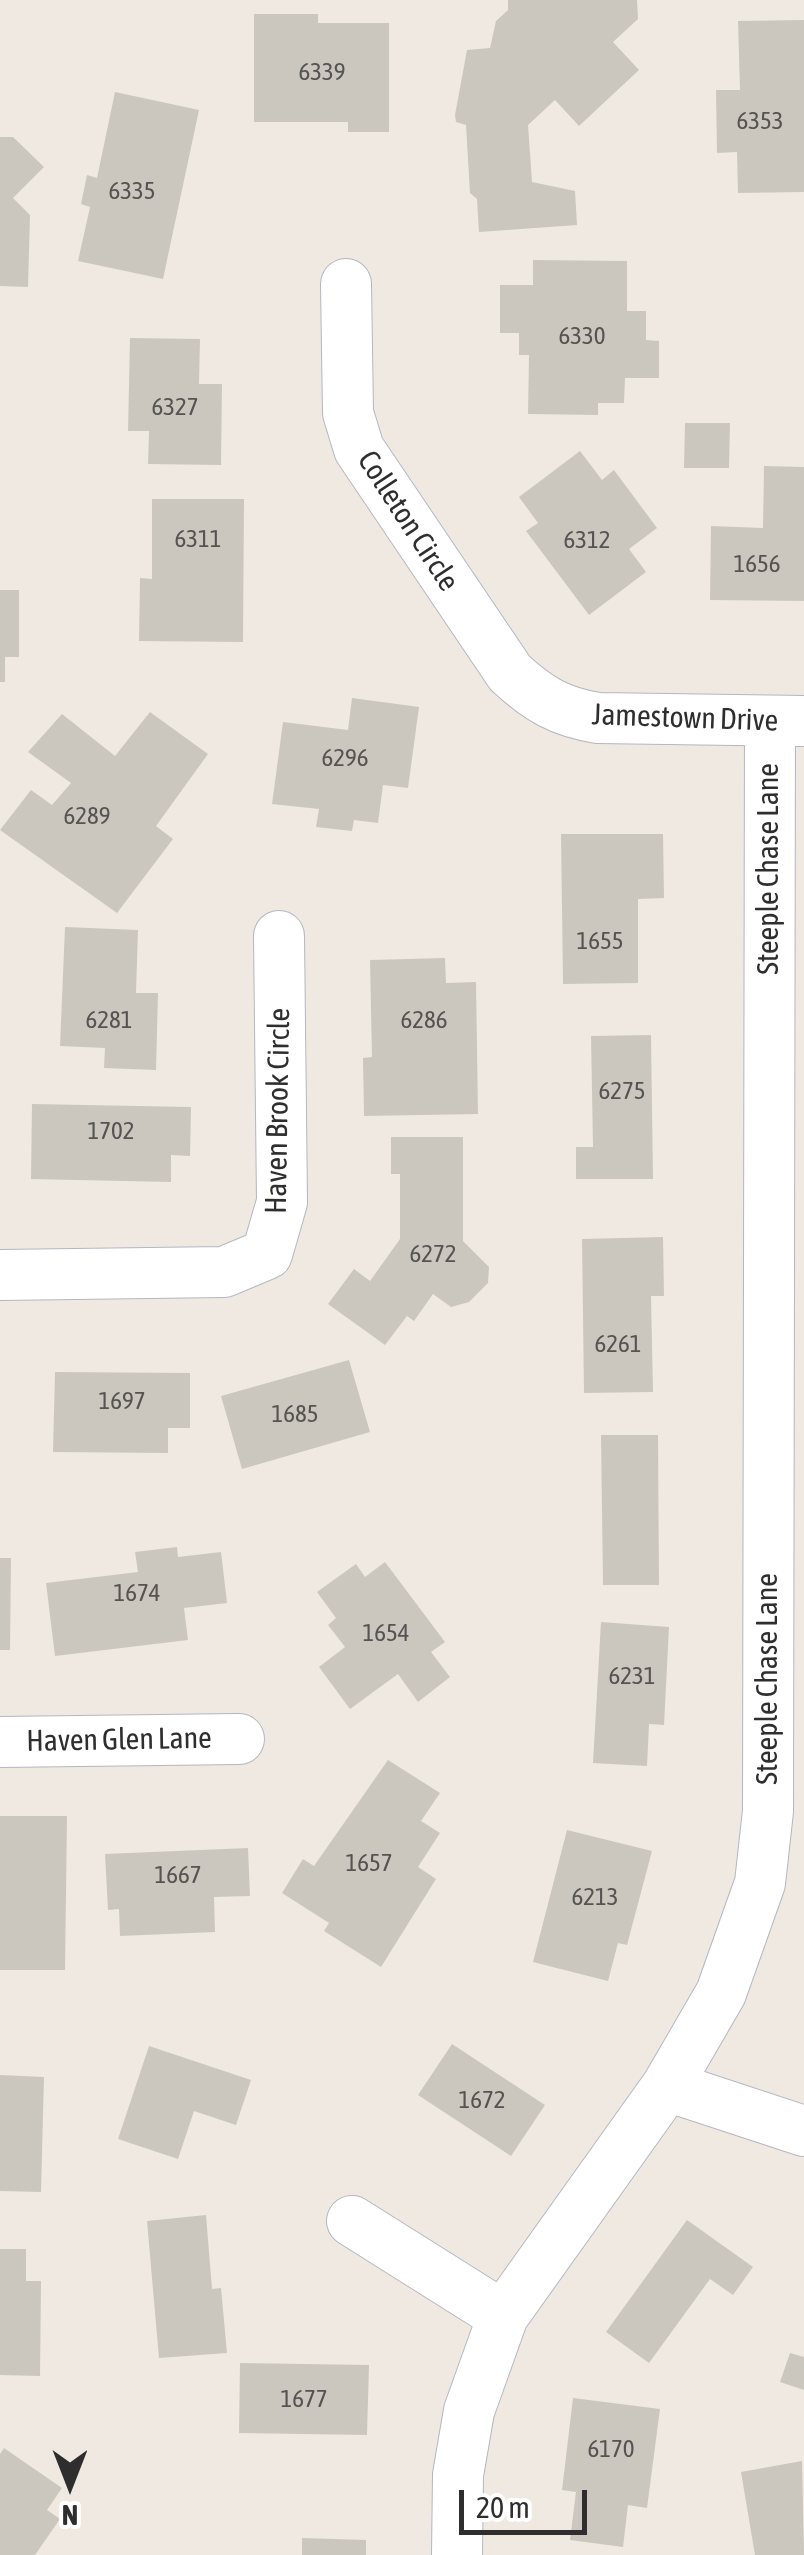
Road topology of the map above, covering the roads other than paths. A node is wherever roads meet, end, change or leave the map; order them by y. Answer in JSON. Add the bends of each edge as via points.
{"nodes":[{"id":1,"x":346,"y":284,"type":"dead end"},
{"id":2,"x":567,"y":713,"type":"joint"},
{"id":3,"x":787,"y":721,"type":"edge"},
{"id":4,"x":279,"y":936,"type":"dead end"},
{"id":5,"x":0,"y":1275,"type":"edge"},
{"id":6,"x":239,"y":1739,"type":"dead end"},
{"id":7,"x":0,"y":1742,"type":"edge"},
{"id":8,"x":668,"y":2086,"type":"junction"},
{"id":9,"x":804,"y":2132,"type":"edge"},
{"id":10,"x":352,"y":2221,"type":"dead end"},
{"id":11,"x":503,"y":2316,"type":"junction"},
{"id":12,"x":457,"y":2555,"type":"edge"}],
"edges":[{"from":1,"to":2,"type":"street","name":"Colleton Circle","via":[[346,396],[359,449],[510,673],[539,700]]},
{"from":2,"to":3,"type":"street","name":"Jamestown Drive"},
{"from":3,"to":8,"type":"street","name":"Steeple Chase Lane","via":[[768,1812],[760,1884],[721,1992]]},
{"from":4,"to":5,"type":"street","name":"Haven Brook Circle","via":[[282,1202],[267,1254],[224,1272]]},
{"from":6,"to":7,"type":"street","name":"Haven Glen Lane"},
{"from":8,"to":9,"type":"street"},
{"from":8,"to":11,"type":"street","name":"Steeple Chase Lane"},
{"from":10,"to":11,"type":"street"},
{"from":11,"to":12,"type":"street","name":"Steeple Chase Lane","via":[[469,2410],[458,2475]]}]}
